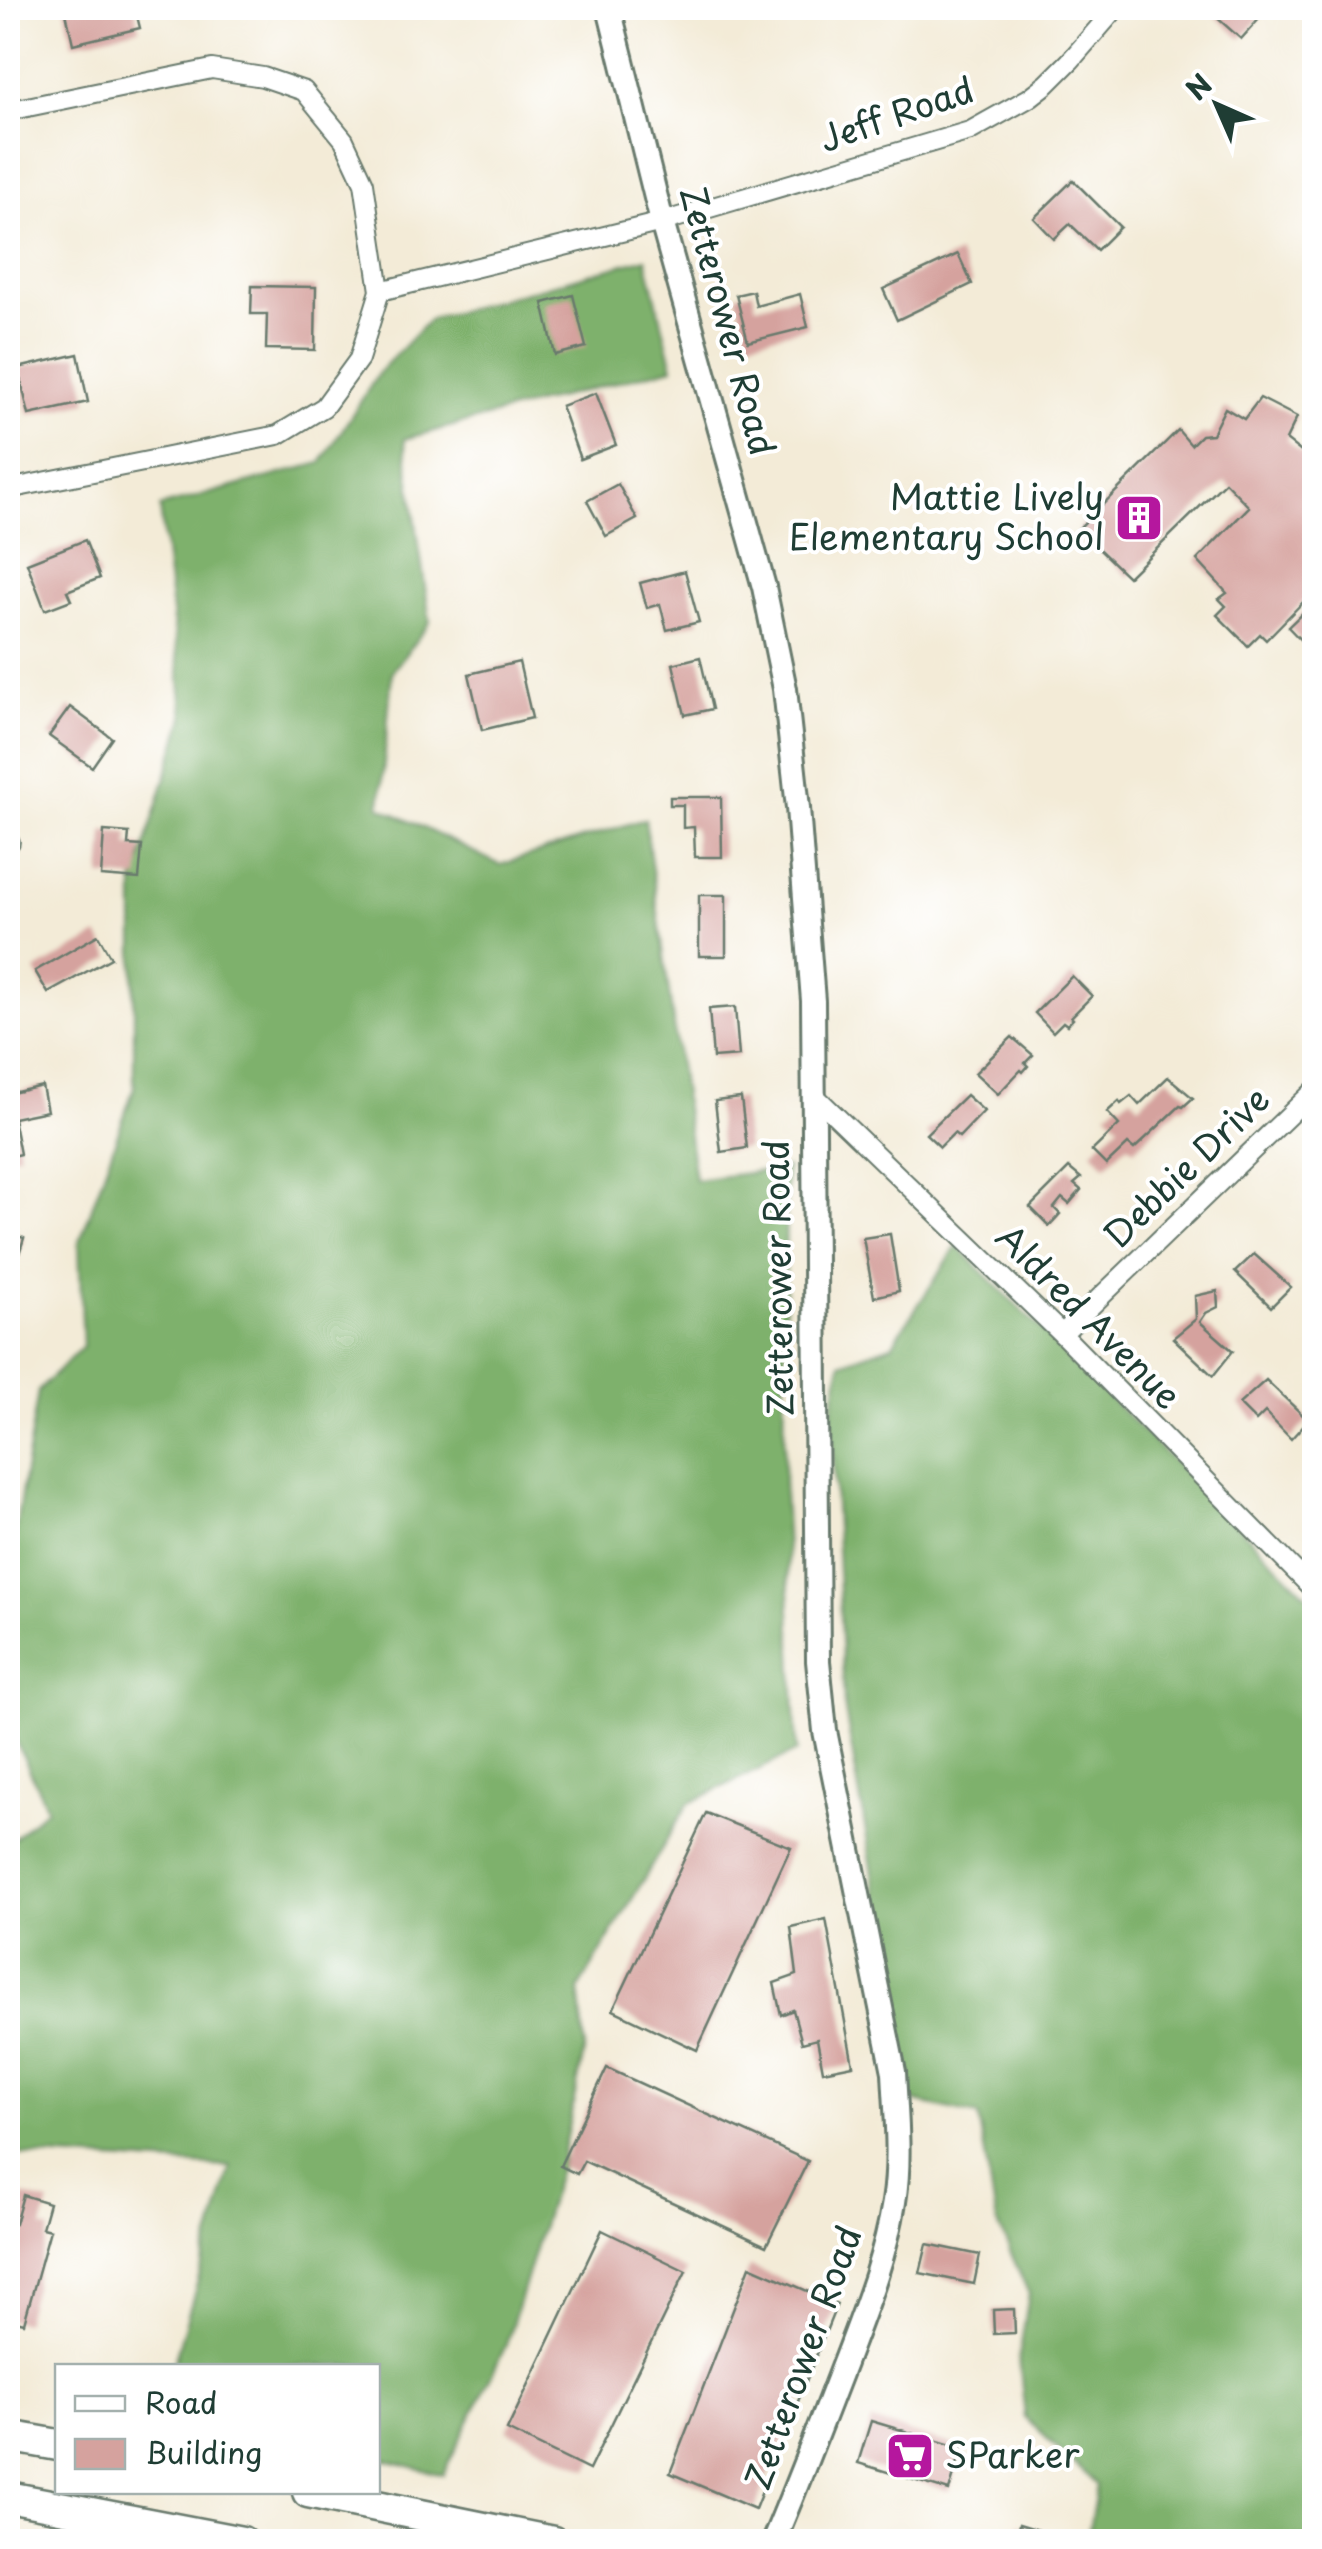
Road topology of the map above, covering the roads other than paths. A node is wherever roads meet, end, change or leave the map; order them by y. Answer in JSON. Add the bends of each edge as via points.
{"nodes":[{"id":1,"x":609,"y":8,"type":"edge"},
{"id":2,"x":1116,"y":8,"type":"edge"},
{"id":3,"x":8,"y":112,"type":"edge"},
{"id":4,"x":662,"y":222,"type":"junction"},
{"id":5,"x":380,"y":291,"type":"junction"},
{"id":6,"x":8,"y":489,"type":"edge"},
{"id":7,"x":1314,"y":1090,"type":"edge"},
{"id":8,"x":812,"y":1094,"type":"junction"},
{"id":9,"x":1062,"y":1334,"type":"junction"},
{"id":10,"x":1314,"y":1590,"type":"edge"},
{"id":11,"x":8,"y":2436,"type":"edge"},
{"id":12,"x":55,"y":2444,"type":"edge"},
{"id":13,"x":318,"y":2494,"type":"edge"},
{"id":14,"x":8,"y":2498,"type":"edge"},
{"id":15,"x":242,"y":2542,"type":"edge"},
{"id":16,"x":553,"y":2542,"type":"edge"},
{"id":17,"x":773,"y":2542,"type":"edge"}],
"edges":[{"from":1,"to":4,"type":"street","name":"Zetterower Road"},
{"from":2,"to":4,"type":"street","name":"Jeff Road","via":[[1047,84],[970,131]]},
{"from":3,"to":5,"type":"street","via":[[212,69],[304,91],[344,140],[364,183]]},
{"from":4,"to":5,"type":"street","name":"Jeff Road"},
{"from":4,"to":8,"type":"street","name":"Zetterower Road","via":[[764,587],[784,690],[813,1001]]},
{"from":5,"to":6,"type":"street","via":[[359,358],[324,408],[278,435]]},
{"from":7,"to":9,"type":"street","name":"Debbie Drive"},
{"from":8,"to":9,"type":"street","name":"Aldred Avenue"},
{"from":8,"to":17,"type":"street","name":"Zetterower Road","via":[[818,1661],[825,1731],[894,2072],[898,2144],[881,2266]]},
{"from":9,"to":10,"type":"street","name":"Aldred Avenue"},
{"from":11,"to":12,"type":"main road"},
{"from":13,"to":16,"type":"main road"},
{"from":14,"to":15,"type":"main road"}]}
